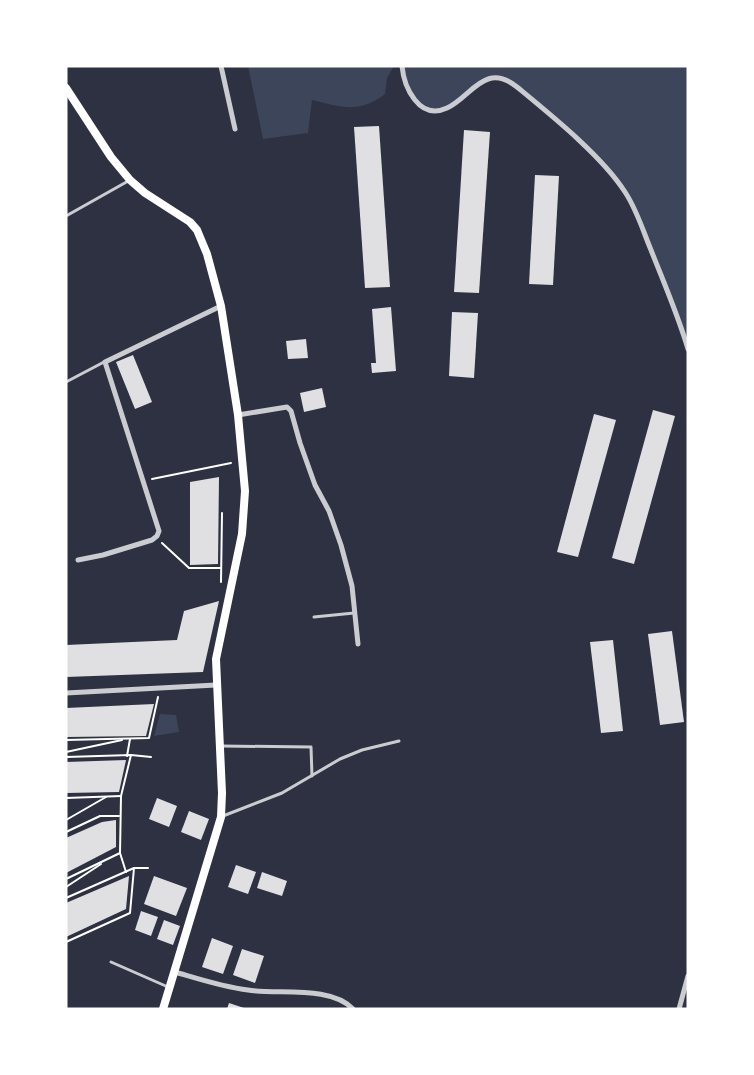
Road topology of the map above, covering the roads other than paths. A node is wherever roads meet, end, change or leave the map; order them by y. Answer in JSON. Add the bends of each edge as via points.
{"nodes":[{"id":1,"x":221,"y":66,"type":"edge"},
{"id":2,"x":402,"y":66,"type":"edge"},
{"id":3,"x":66,"y":88,"type":"edge"},
{"id":4,"x":235,"y":129,"type":"dead end"},
{"id":5,"x":130,"y":180,"type":"junction"},
{"id":6,"x":66,"y":216,"type":"edge"},
{"id":7,"x":220,"y":306,"type":"junction"},
{"id":8,"x":688,"y":349,"type":"edge"},
{"id":9,"x":105,"y":362,"type":"junction"},
{"id":10,"x":66,"y":382,"type":"edge"},
{"id":11,"x":238,"y":415,"type":"junction"},
{"id":12,"x":78,"y":560,"type":"dead end"},
{"id":13,"x":356,"y":613,"type":"junction"},
{"id":14,"x":314,"y":617,"type":"dead end"},
{"id":15,"x":358,"y":644,"type":"dead end"},
{"id":16,"x":216,"y":685,"type":"junction"},
{"id":17,"x":66,"y":693,"type":"edge"},
{"id":18,"x":399,"y":741,"type":"dead end"},
{"id":19,"x":220,"y":746,"type":"junction"},
{"id":20,"x":312,"y":776,"type":"junction"},
{"id":21,"x":221,"y":817,"type":"junction"},
{"id":22,"x":111,"y":962,"type":"dead end"},
{"id":23,"x":175,"y":972,"type":"junction"},
{"id":24,"x":688,"y":976,"type":"edge"},
{"id":25,"x":170,"y":988,"type":"junction"},
{"id":26,"x":164,"y":1009,"type":"edge"},
{"id":27,"x":353,"y":1009,"type":"edge"},
{"id":28,"x":679,"y":1009,"type":"edge"}],
"edges":[{"from":1,"to":4,"type":"street"},
{"from":2,"to":8,"type":"street","via":[[403,79],[416,103],[437,111],[486,79],[505,80],[594,155],[626,192],[635,210]]},
{"from":3,"to":5,"type":"main road"},
{"from":5,"to":6,"type":"lane"},
{"from":5,"to":7,"type":"main road","via":[[197,230]]},
{"from":7,"to":9,"type":"street"},
{"from":7,"to":11,"type":"main road"},
{"from":9,"to":10,"type":"lane"},
{"from":9,"to":12,"type":"street","via":[[159,531],[152,540]]},
{"from":11,"to":13,"type":"street","via":[[281,407],[291,411],[303,454],[342,545]]},
{"from":11,"to":16,"type":"main road","via":[[244,519],[219,639]]},
{"from":13,"to":14,"type":"lane"},
{"from":13,"to":15,"type":"street"},
{"from":16,"to":17,"type":"street"},
{"from":16,"to":19,"type":"main road"},
{"from":18,"to":20,"type":"lane","via":[[362,750]]},
{"from":19,"to":20,"type":"lane","via":[[311,747]]},
{"from":19,"to":21,"type":"main road"},
{"from":20,"to":21,"type":"lane","via":[[266,801]]},
{"from":21,"to":23,"type":"main road"},
{"from":22,"to":25,"type":"lane"},
{"from":23,"to":25,"type":"main road"},
{"from":23,"to":27,"type":"street","via":[[249,991],[329,996]]},
{"from":24,"to":28,"type":"street"},
{"from":25,"to":26,"type":"main road"}]}
